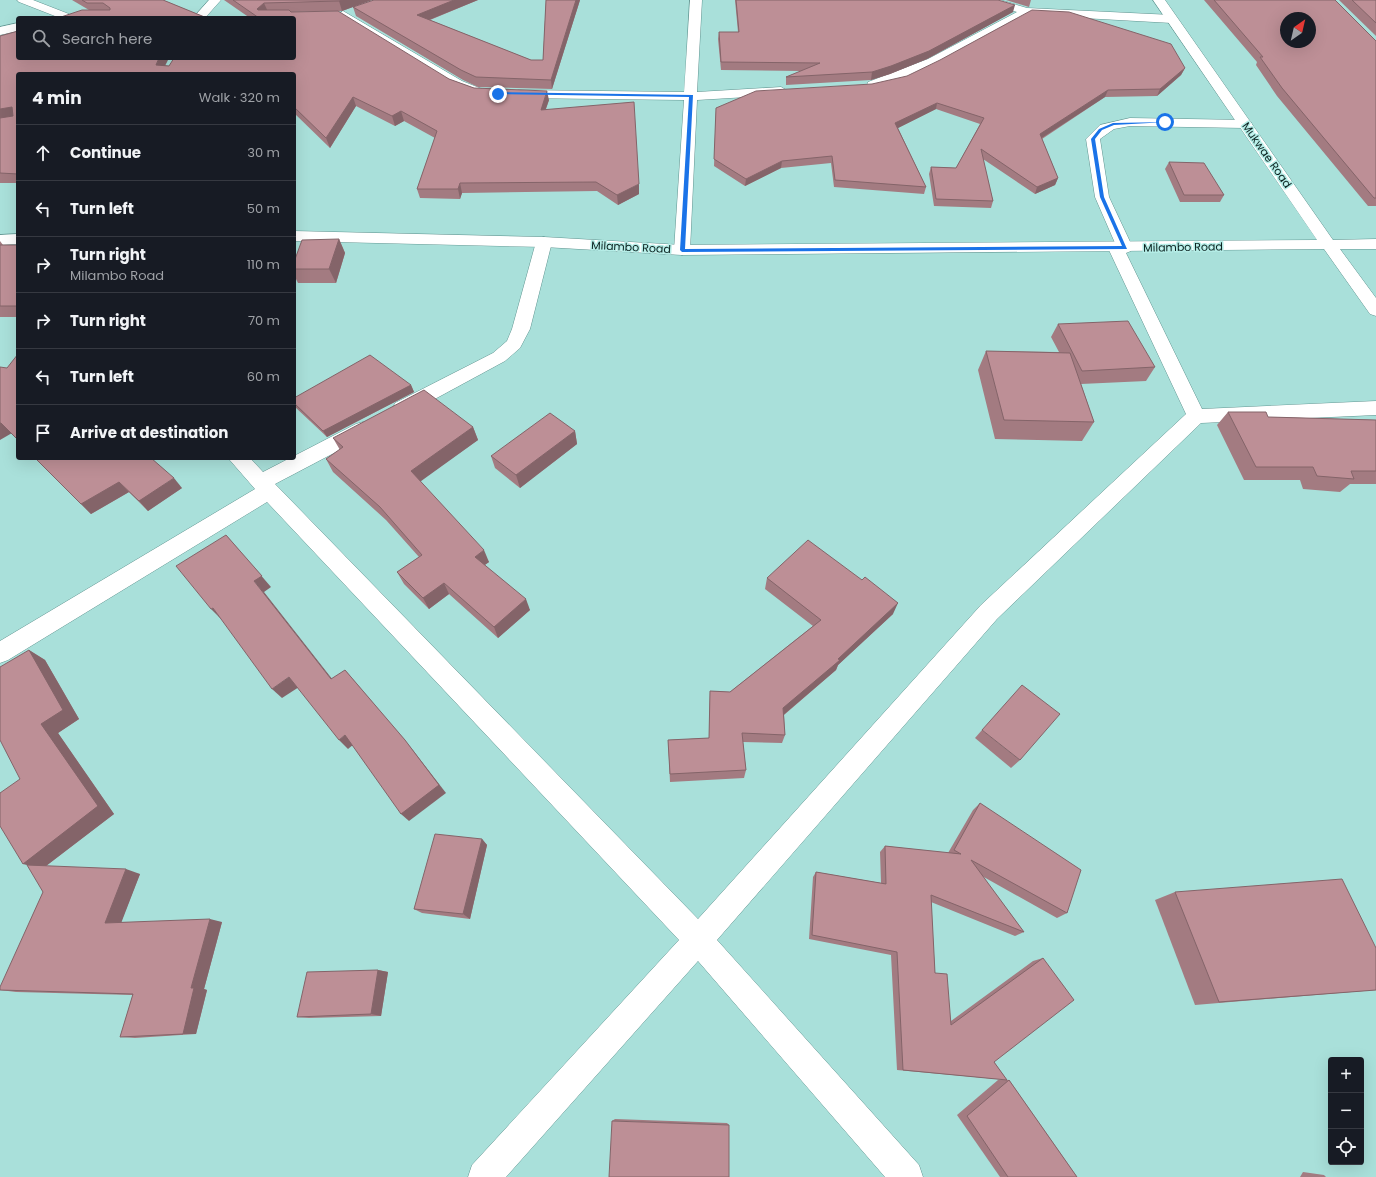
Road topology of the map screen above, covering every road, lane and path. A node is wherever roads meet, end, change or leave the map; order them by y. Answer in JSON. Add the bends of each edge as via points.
{"nodes":[{"id":1,"x":23,"y":0,"type":"edge"},
{"id":2,"x":215,"y":0,"type":"edge"},
{"id":3,"x":696,"y":0,"type":"edge"},
{"id":4,"x":987,"y":0,"type":"edge"},
{"id":5,"x":1159,"y":0,"type":"edge"},
{"id":6,"x":358,"y":10,"type":"edge"},
{"id":7,"x":1027,"y":11,"type":"junction"},
{"id":8,"x":344,"y":14,"type":"junction"},
{"id":9,"x":328,"y":15,"type":"edge"},
{"id":10,"x":59,"y":16,"type":"edge"},
{"id":11,"x":201,"y":16,"type":"edge"},
{"id":12,"x":1172,"y":19,"type":"junction"},
{"id":13,"x":16,"y":27,"type":"edge"},
{"id":14,"x":0,"y":31,"type":"edge"},
{"id":15,"x":863,"y":86,"type":"edge"},
{"id":16,"x":791,"y":91,"type":"edge"},
{"id":17,"x":490,"y":93,"type":"edge"},
{"id":18,"x":505,"y":94,"type":"edge"},
{"id":19,"x":691,"y":96,"type":"junction"},
{"id":20,"x":1245,"y":124,"type":"junction"},
{"id":21,"x":296,"y":236,"type":"edge"},
{"id":22,"x":16,"y":239,"type":"edge"},
{"id":23,"x":0,"y":240,"type":"edge"},
{"id":24,"x":544,"y":242,"type":"junction"},
{"id":25,"x":1328,"y":244,"type":"junction"},
{"id":26,"x":1376,"y":244,"type":"edge"},
{"id":27,"x":1120,"y":248,"type":"junction"},
{"id":28,"x":682,"y":250,"type":"junction"},
{"id":29,"x":1376,"y":310,"type":"edge"},
{"id":30,"x":1376,"y":408,"type":"edge"},
{"id":31,"x":1196,"y":416,"type":"junction"},
{"id":32,"x":240,"y":460,"type":"edge"},
{"id":33,"x":265,"y":486,"type":"junction"},
{"id":34,"x":0,"y":652,"type":"edge"},
{"id":35,"x":698,"y":940,"type":"junction"},
{"id":36,"x":484,"y":1177,"type":"edge"},
{"id":37,"x":906,"y":1177,"type":"edge"}],
"edges":[{"from":1,"to":10,"type":"street"},
{"from":2,"to":11,"type":"street"},
{"from":3,"to":19,"type":"street"},
{"from":4,"to":7,"type":"street"},
{"from":5,"to":12,"type":"street","name":"Mukwae Road"},
{"from":6,"to":8,"type":"street"},
{"from":7,"to":12,"type":"street"},
{"from":7,"to":15,"type":"street","via":[[934,62],[907,74]]},
{"from":8,"to":9,"type":"street"},
{"from":8,"to":17,"type":"street","via":[[457,84],[476,92]]},
{"from":12,"to":20,"type":"street","name":"Mukwae Road"},
{"from":13,"to":14,"type":"street"},
{"from":16,"to":19,"type":"street"},
{"from":18,"to":19,"type":"street"},
{"from":19,"to":28,"type":"street"},
{"from":20,"to":25,"type":"street","name":"Mukwae Road"},
{"from":20,"to":27,"type":"street","via":[[1130,122],[1113,124],[1100,130],[1093,139],[1102,197]]},
{"from":21,"to":24,"type":"street","name":"Milambo Road"},
{"from":22,"to":23,"type":"street"},
{"from":24,"to":28,"type":"street","name":"Milambo Road"},
{"from":24,"to":33,"type":"street","via":[[522,329],[514,344],[499,357],[384,418]]},
{"from":25,"to":26,"type":"street","name":"Milambo Road"},
{"from":25,"to":27,"type":"street","name":"Milambo Road"},
{"from":25,"to":29,"type":"street","name":"Mukwae Road"},
{"from":27,"to":28,"type":"street","name":"Milambo Road"},
{"from":27,"to":31,"type":"street"},
{"from":30,"to":31,"type":"street"},
{"from":31,"to":35,"type":"street","via":[[989,612]]},
{"from":32,"to":33,"type":"street"},
{"from":33,"to":34,"type":"street"},
{"from":33,"to":35,"type":"street"},
{"from":35,"to":36,"type":"street"},
{"from":35,"to":37,"type":"street"}]}
